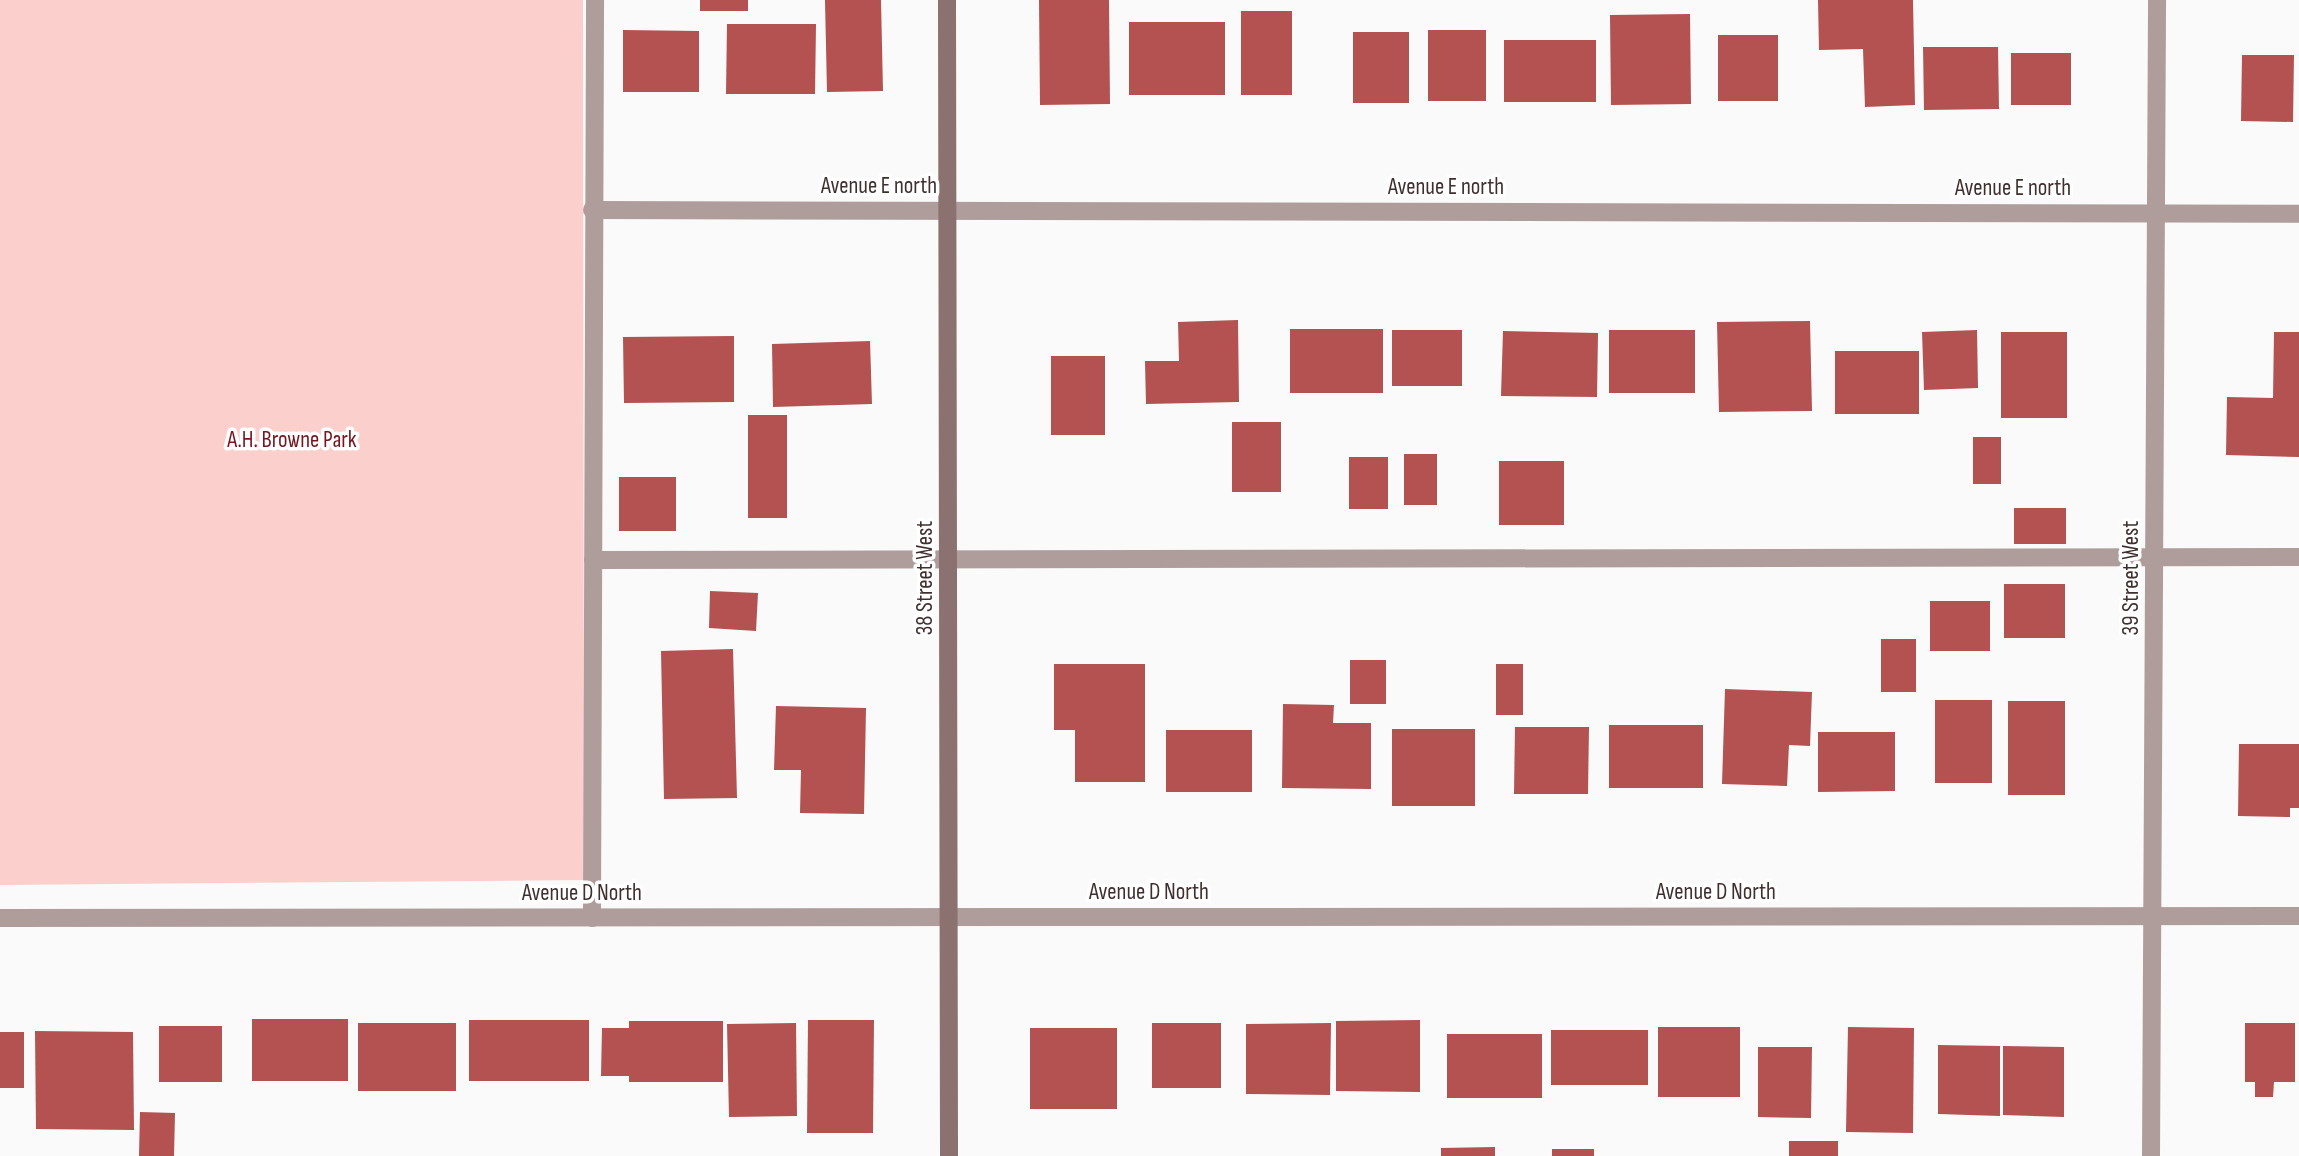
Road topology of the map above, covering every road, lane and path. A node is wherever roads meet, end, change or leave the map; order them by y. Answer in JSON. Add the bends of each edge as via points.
{"nodes":[{"id":1,"x":595,"y":0,"type":"edge"},
{"id":2,"x":947,"y":0,"type":"edge"},
{"id":3,"x":2157,"y":0,"type":"edge"},
{"id":4,"x":592,"y":210,"type":"junction"},
{"id":5,"x":947,"y":210,"type":"junction"},
{"id":6,"x":2158,"y":213,"type":"junction"},
{"id":7,"x":2299,"y":214,"type":"edge"},
{"id":8,"x":2155,"y":556,"type":"junction"},
{"id":9,"x":2299,"y":557,"type":"edge"},
{"id":10,"x":593,"y":560,"type":"junction"},
{"id":11,"x":950,"y":560,"type":"junction"},
{"id":12,"x":2155,"y":916,"type":"junction"},
{"id":13,"x":2299,"y":916,"type":"edge"},
{"id":14,"x":950,"y":917,"type":"junction"},
{"id":15,"x":0,"y":918,"type":"edge"},
{"id":16,"x":592,"y":918,"type":"junction"},
{"id":17,"x":949,"y":1156,"type":"edge"},
{"id":18,"x":2151,"y":1156,"type":"edge"}],
"edges":[{"from":1,"to":4,"type":"street"},
{"from":2,"to":5,"type":"street","name":"38 Street West"},
{"from":3,"to":6,"type":"street","name":"39 Street West"},
{"from":4,"to":5,"type":"street","name":"Avenue E north"},
{"from":4,"to":10,"type":"street"},
{"from":5,"to":6,"type":"street","name":"Avenue E north"},
{"from":5,"to":11,"type":"street","name":"38 Street West"},
{"from":6,"to":7,"type":"street","name":"Avenue E north"},
{"from":6,"to":8,"type":"street","name":"39 Street West"},
{"from":8,"to":9,"type":"street"},
{"from":8,"to":11,"type":"street"},
{"from":8,"to":12,"type":"street","name":"39 Street West"},
{"from":10,"to":11,"type":"street"},
{"from":10,"to":16,"type":"street"},
{"from":11,"to":14,"type":"street","name":"38 Street West"},
{"from":12,"to":13,"type":"street","name":"Avenue D North"},
{"from":12,"to":14,"type":"street","name":"Avenue D North"},
{"from":12,"to":18,"type":"street","name":"39 Street West"},
{"from":14,"to":16,"type":"street","name":"Avenue D North"},
{"from":14,"to":17,"type":"street","name":"38 Street West"},
{"from":15,"to":16,"type":"street","name":"Avenue D North"}]}
